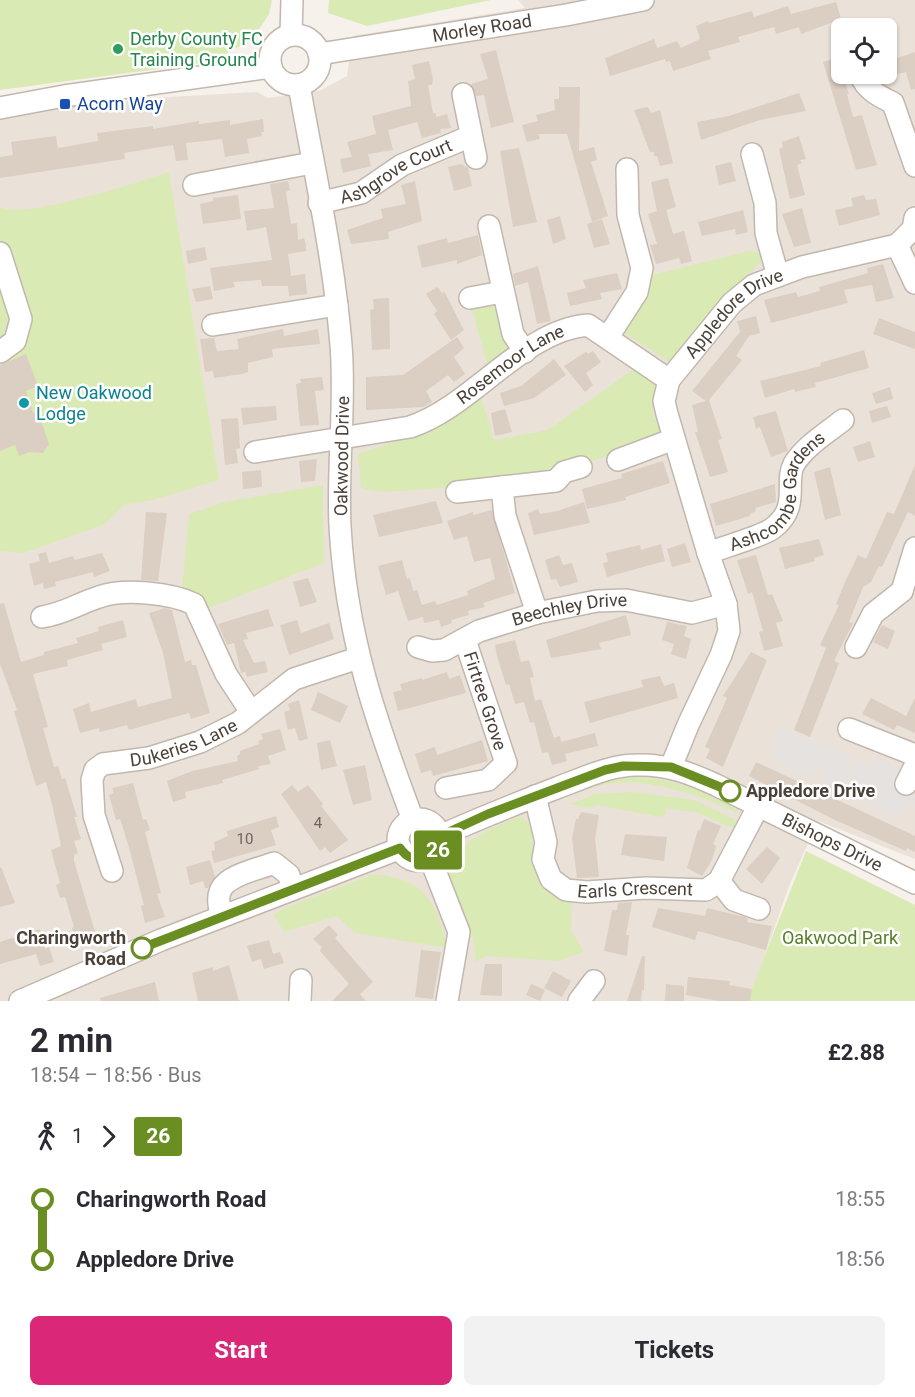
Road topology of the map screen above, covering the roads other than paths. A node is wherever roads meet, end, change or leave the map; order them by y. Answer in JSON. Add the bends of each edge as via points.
{"nodes":[{"id":1,"x":292,"y":0,"type":"edge"},
{"id":2,"x":643,"y":0,"type":"edge"},
{"id":3,"x":291,"y":35,"type":"junction"},
{"id":4,"x":320,"y":54,"type":"junction"},
{"id":5,"x":271,"y":68,"type":"junction"},
{"id":6,"x":865,"y":84,"type":"edge"},
{"id":7,"x":299,"y":85,"type":"junction"},
{"id":8,"x":463,"y":94,"type":"dead end"},
{"id":9,"x":0,"y":108,"type":"edge"},
{"id":10,"x":471,"y":136,"type":"junction"},
{"id":11,"x":752,"y":154,"type":"dead end"},
{"id":12,"x":476,"y":158,"type":"dead end"},
{"id":13,"x":312,"y":163,"type":"junction"},
{"id":14,"x":915,"y":166,"type":"edge"},
{"id":15,"x":627,"y":169,"type":"dead end"},
{"id":16,"x":194,"y":185,"type":"dead end"},
{"id":17,"x":319,"y":203,"type":"junction"},
{"id":18,"x":915,"y":218,"type":"edge"},
{"id":19,"x":489,"y":226,"type":"dead end"},
{"id":20,"x":897,"y":245,"type":"junction"},
{"id":21,"x":0,"y":253,"type":"edge"},
{"id":22,"x":778,"y":276,"type":"junction"},
{"id":23,"x":915,"y":283,"type":"edge"},
{"id":24,"x":502,"y":292,"type":"junction"},
{"id":25,"x":470,"y":298,"type":"dead end"},
{"id":26,"x":337,"y":305,"type":"junction"},
{"id":27,"x":213,"y":325,"type":"dead end"},
{"id":28,"x":608,"y":337,"type":"junction"},
{"id":29,"x":0,"y":352,"type":"edge"},
{"id":30,"x":525,"y":352,"type":"junction"},
{"id":31,"x":669,"y":381,"type":"junction"},
{"id":32,"x":843,"y":420,"type":"dead end"},
{"id":33,"x":342,"y":437,"type":"junction"},
{"id":34,"x":674,"y":439,"type":"junction"},
{"id":35,"x":255,"y":452,"type":"dead end"},
{"id":36,"x":618,"y":460,"type":"dead end"},
{"id":37,"x":580,"y":467,"type":"dead end"},
{"id":38,"x":502,"y":487,"type":"junction"},
{"id":39,"x":457,"y":492,"type":"dead end"},
{"id":40,"x":915,"y":548,"type":"edge"},
{"id":41,"x":708,"y":553,"type":"junction"},
{"id":42,"x":909,"y":596,"type":"edge"},
{"id":43,"x":726,"y":604,"type":"junction"},
{"id":44,"x":537,"y":613,"type":"junction"},
{"id":45,"x":42,"y":617,"type":"dead end"},
{"id":46,"x":465,"y":640,"type":"junction"},
{"id":47,"x":418,"y":647,"type":"dead end"},
{"id":48,"x":856,"y":647,"type":"dead end"},
{"id":49,"x":358,"y":658,"type":"junction"},
{"id":50,"x":251,"y":712,"type":"junction"},
{"id":51,"x":849,"y":729,"type":"dead end"},
{"id":52,"x":915,"y":755,"type":"edge"},
{"id":53,"x":671,"y":767,"type":"junction"},
{"id":54,"x":446,"y":788,"type":"dead end"},
{"id":55,"x":540,"y":794,"type":"junction"},
{"id":56,"x":759,"y":805,"type":"junction"},
{"id":57,"x":413,"y":819,"type":"junction"},
{"id":58,"x":440,"y":836,"type":"junction"},
{"id":59,"x":400,"y":848,"type":"junction"},
{"id":60,"x":430,"y":858,"type":"junction"},
{"id":61,"x":112,"y":871,"type":"dead end"},
{"id":62,"x":719,"y":881,"type":"junction"},
{"id":63,"x":915,"y":884,"type":"edge"},
{"id":64,"x":292,"y":888,"type":"junction"},
{"id":65,"x":759,"y":909,"type":"dead end"},
{"id":66,"x":221,"y":916,"type":"junction"},
{"id":67,"x":301,"y":980,"type":"dead end"},
{"id":68,"x":53,"y":994,"type":"edge"},
{"id":69,"x":20,"y":1001,"type":"edge"},
{"id":70,"x":300,"y":1001,"type":"edge"},
{"id":71,"x":447,"y":1001,"type":"edge"}],
"edges":[{"from":1,"to":3,"type":"street"},
{"from":2,"to":4,"type":"street","name":"Morley Road"},
{"from":3,"to":4,"type":"street","via":[[308,39]]},
{"from":3,"to":5,"type":"street","via":[[278,42],[271,53]]},
{"from":4,"to":7,"type":"street","via":[[314,76]]},
{"from":5,"to":7,"type":"street","via":[[279,79]]},
{"from":5,"to":9,"type":"street"},
{"from":6,"to":14,"type":"street","via":[[893,102]]},
{"from":7,"to":13,"type":"street","name":"Oakwood Drive"},
{"from":8,"to":10,"type":"street"},
{"from":10,"to":12,"type":"street"},
{"from":10,"to":17,"type":"street","name":"Ashgrove Court","via":[[402,165],[361,193]]},
{"from":11,"to":22,"type":"street"},
{"from":13,"to":16,"type":"street"},
{"from":13,"to":17,"type":"street","name":"Oakwood Drive"},
{"from":15,"to":28,"type":"street","via":[[628,215],[642,268],[637,292]]},
{"from":17,"to":26,"type":"street","name":"Oakwood Drive"},
{"from":18,"to":20,"type":"street","via":[[913,229]]},
{"from":19,"to":24,"type":"street"},
{"from":20,"to":22,"type":"street","name":"Appledore Drive"},
{"from":20,"to":23,"type":"street"},
{"from":21,"to":29,"type":"street","via":[[21,319],[15,341]]},
{"from":22,"to":31,"type":"street","name":"Appledore Drive","via":[[754,285],[732,303]]},
{"from":24,"to":25,"type":"street"},
{"from":24,"to":30,"type":"street","via":[[513,334]]},
{"from":26,"to":27,"type":"street"},
{"from":26,"to":33,"type":"street","name":"Oakwood Drive","via":[[343,365]]},
{"from":28,"to":30,"type":"street","name":"Rosemoor Lane","via":[[588,325],[572,326]]},
{"from":28,"to":31,"type":"street","name":"Rosemoor Lane"},
{"from":30,"to":33,"type":"street","name":"Rosemoor Lane","via":[[430,421],[410,428]]},
{"from":31,"to":34,"type":"street","via":[[664,401]]},
{"from":32,"to":41,"type":"street","name":"Ashcombe Gardens","via":[[807,449],[793,466],[791,501],[781,521],[771,530]]},
{"from":33,"to":35,"type":"street","name":"Rosemoor Lane"},
{"from":33,"to":49,"type":"street","name":"Oakwood Drive","via":[[342,556]]},
{"from":34,"to":36,"type":"street"},
{"from":34,"to":41,"type":"street"},
{"from":37,"to":38,"type":"street","via":[[564,472],[556,481]]},
{"from":38,"to":39,"type":"street"},
{"from":38,"to":44,"type":"street","via":[[505,516]]},
{"from":40,"to":42,"type":"street"},
{"from":41,"to":43,"type":"street"},
{"from":42,"to":48,"type":"street","via":[[873,614]]},
{"from":43,"to":44,"type":"street","name":"Beechley Drive","via":[[692,613],[626,600],[597,601]]},
{"from":43,"to":53,"type":"street","via":[[729,631],[722,656]]},
{"from":44,"to":46,"type":"street","name":"Beechley Drive","via":[[478,631]]},
{"from":45,"to":50,"type":"street","via":[[69,611],[108,594],[176,596],[194,604],[226,674]]},
{"from":46,"to":47,"type":"street","name":"Beechley Drive","via":[[444,650]]},
{"from":46,"to":54,"type":"street","name":"Firtree Grove","via":[[506,763],[488,780]]},
{"from":49,"to":50,"type":"street","name":"Dukeries Lane","via":[[294,679]]},
{"from":49,"to":57,"type":"street","name":"Oakwood Drive","via":[[381,736]]},
{"from":50,"to":61,"type":"street","name":"Dukeries Lane","via":[[200,742],[149,758],[103,764],[96,770],[92,780],[94,814]]},
{"from":51,"to":52,"type":"street"},
{"from":53,"to":55,"type":"street","name":"Bishops Drive","via":[[636,764],[605,770]]},
{"from":53,"to":56,"type":"street","name":"Bishops Drive"},
{"from":55,"to":58,"type":"street","name":"Bishops Drive"},
{"from":55,"to":62,"type":"street","name":"Earls Crescent","via":[[546,842],[543,860],[551,879],[566,890],[706,890]]},
{"from":56,"to":62,"type":"street","name":"Earls Crescent"},
{"from":56,"to":63,"type":"street","name":"Bishops Drive"},
{"from":57,"to":58,"type":"street","via":[[432,824]]},
{"from":57,"to":59,"type":"street","via":[[402,828]]},
{"from":58,"to":60,"type":"street","via":[[439,848]]},
{"from":59,"to":60,"type":"street","via":[[416,861]]},
{"from":59,"to":64,"type":"street"},
{"from":60,"to":71,"type":"street","via":[[459,932]]},
{"from":62,"to":65,"type":"street","via":[[734,900]]},
{"from":64,"to":66,"type":"street"},
{"from":64,"to":66,"type":"street","via":[[289,875],[274,863],[234,878],[220,892]]},
{"from":66,"to":68,"type":"street"},
{"from":67,"to":70,"type":"street"},
{"from":68,"to":69,"type":"street"}]}
